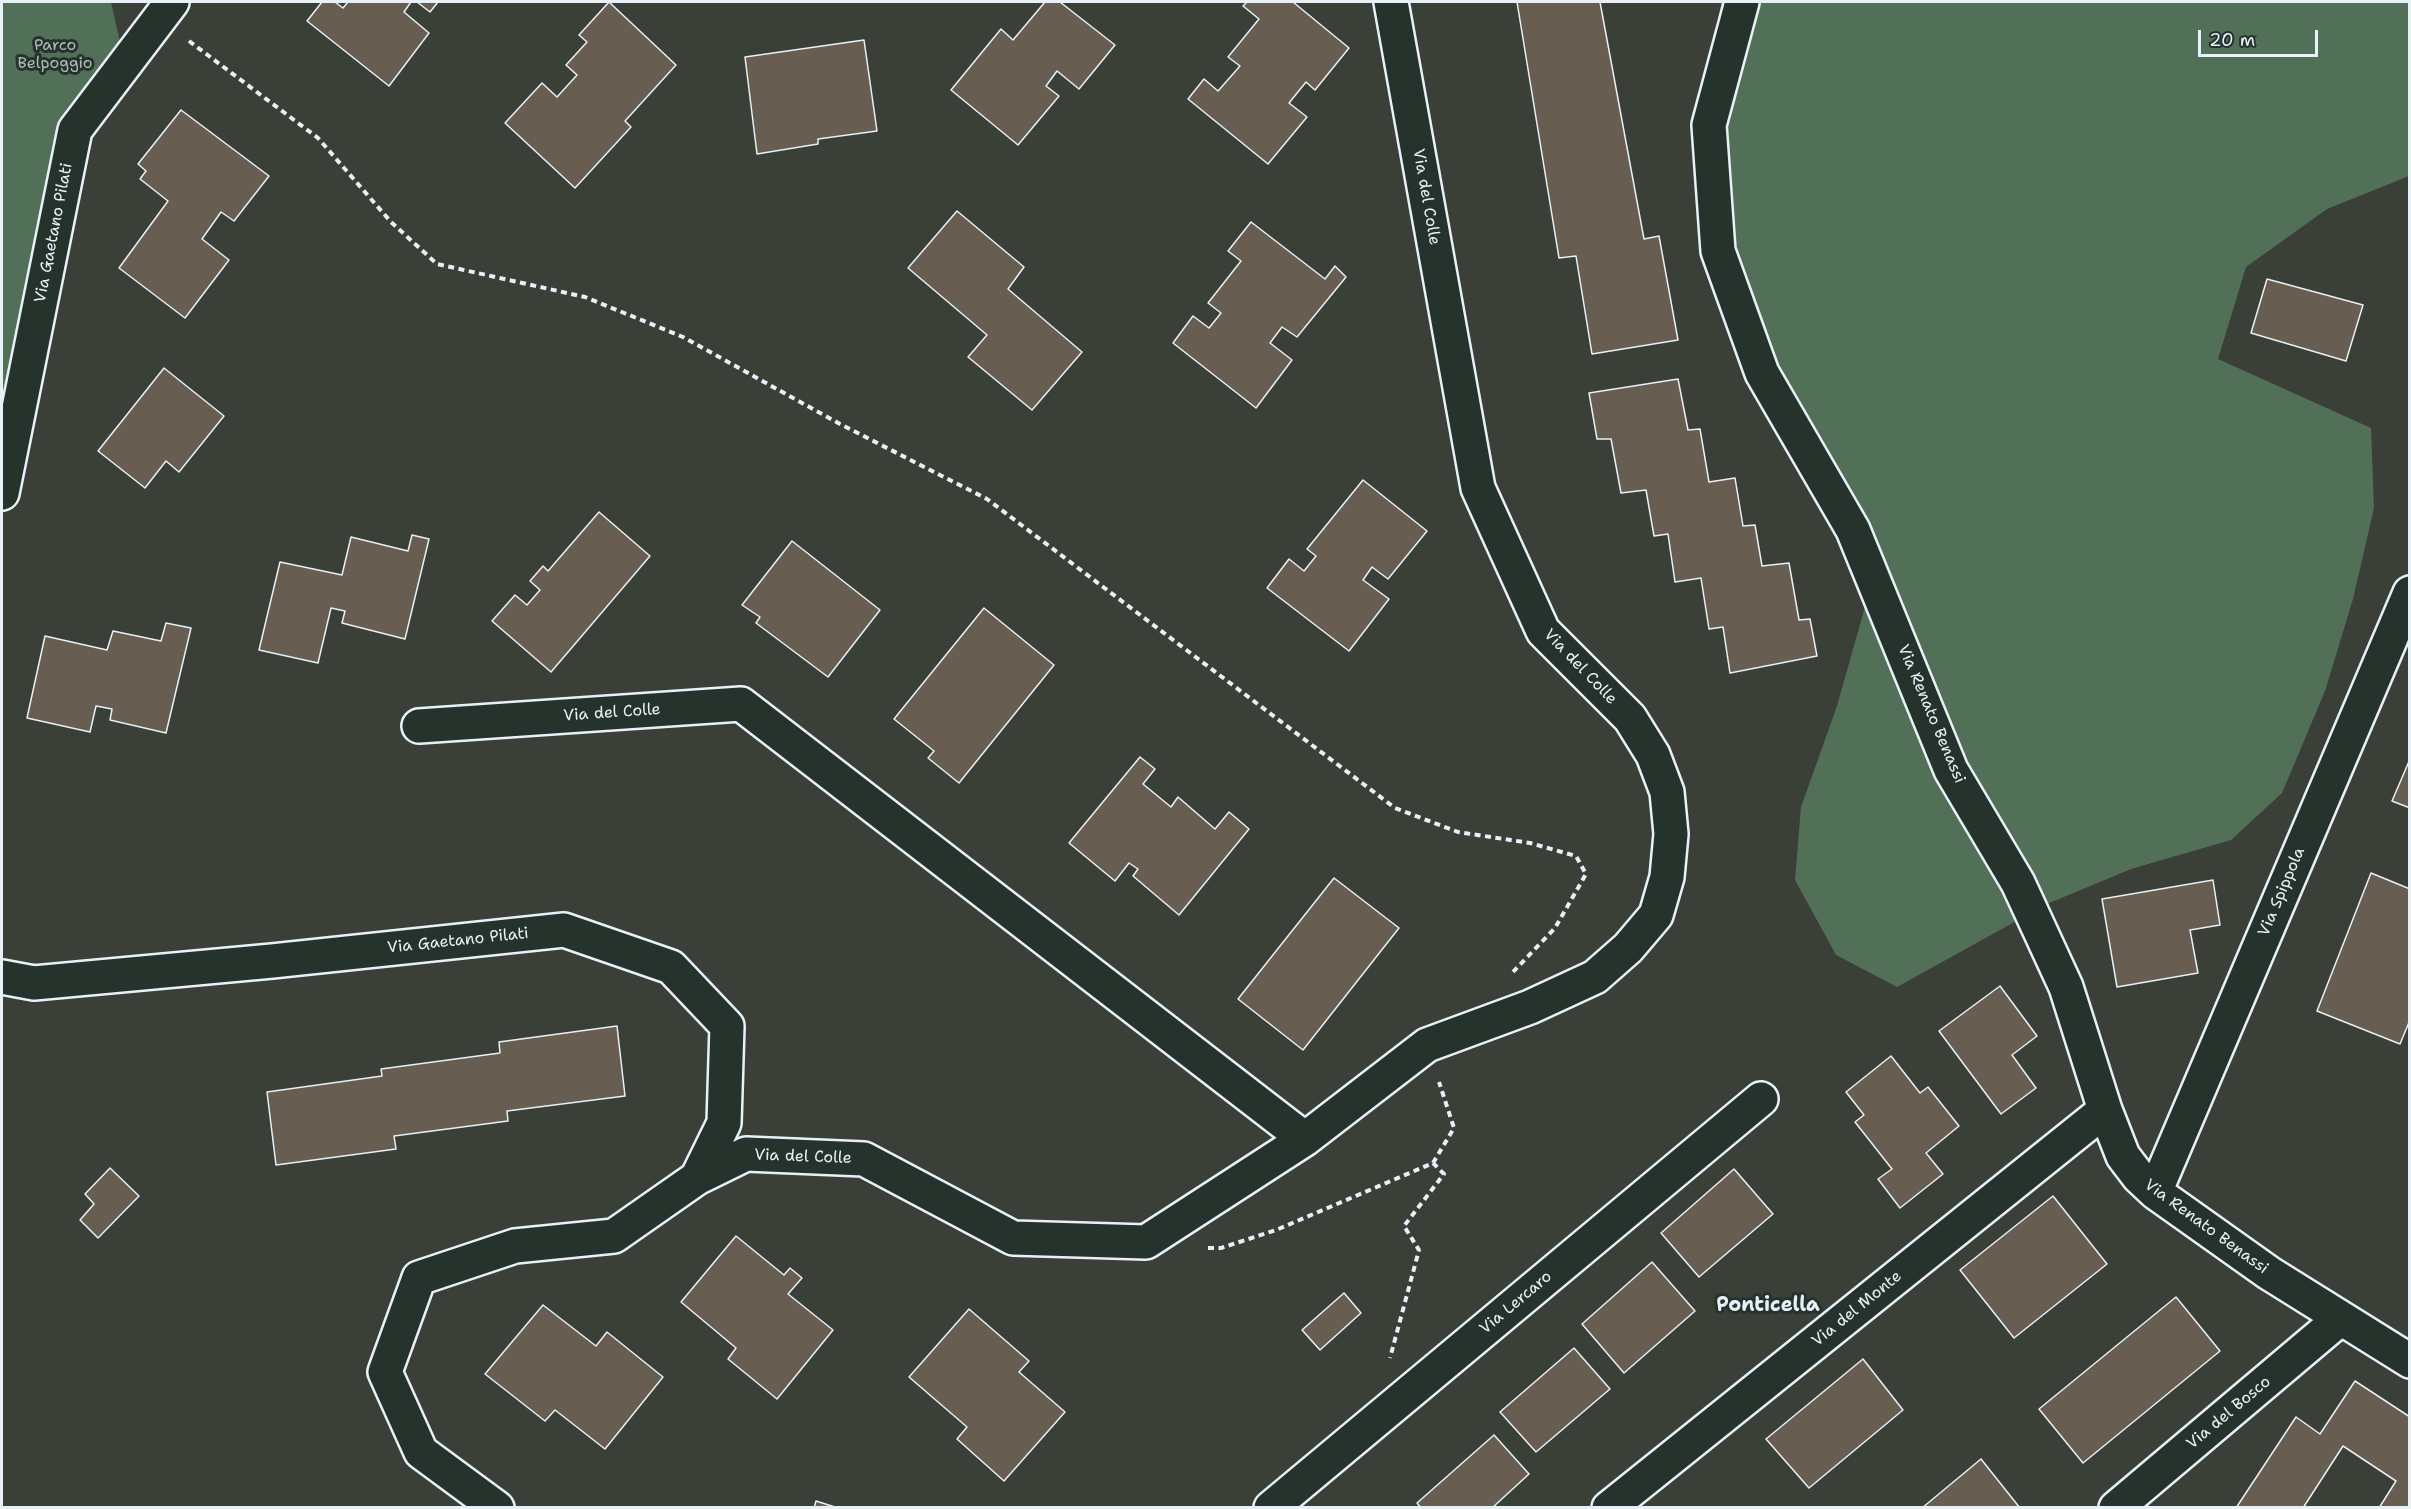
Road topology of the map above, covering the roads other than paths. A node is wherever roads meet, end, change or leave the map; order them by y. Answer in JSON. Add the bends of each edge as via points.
{"nodes":[{"id":1,"x":1391,"y":2,"type":"edge"},
{"id":2,"x":1742,"y":2,"type":"edge"},
{"id":3,"x":157,"y":7,"type":"edge"},
{"id":4,"x":2,"y":493,"type":"edge"},
{"id":5,"x":2409,"y":593,"type":"edge"},
{"id":6,"x":419,"y":726,"type":"dead end"},
{"id":7,"x":2,"y":977,"type":"edge"},
{"id":8,"x":1761,"y":1099,"type":"dead end"},
{"id":9,"x":2105,"y":1110,"type":"junction"},
{"id":10,"x":1305,"y":1138,"type":"junction"},
{"id":11,"x":697,"y":1178,"type":"junction"},
{"id":12,"x":2155,"y":1192,"type":"junction"},
{"id":13,"x":2341,"y":1318,"type":"junction"},
{"id":14,"x":2409,"y":1361,"type":"edge"},
{"id":15,"x":497,"y":1508,"type":"edge"},
{"id":16,"x":1271,"y":1508,"type":"edge"},
{"id":17,"x":1609,"y":1508,"type":"edge"},
{"id":18,"x":2116,"y":1508,"type":"edge"}],
"edges":[{"from":1,"to":10,"type":"street","name":"Via del Colle","via":[[1478,488],[1543,631],[1630,718],[1653,755],[1667,792],[1671,834],[1667,877],[1656,915],[1628,948],[1595,977],[1427,1045]]},
{"from":2,"to":9,"type":"street","name":"Via Renato Benassi","via":[[1709,125],[1718,251],[1762,373],[1853,530],[1951,770],[2018,883],[2066,987]]},
{"from":3,"to":4,"type":"street","name":"Via Gaetano Pilati","via":[[75,130]]},
{"from":5,"to":12,"type":"street","name":"Via Spippola"},
{"from":6,"to":10,"type":"street","name":"Via del Colle","via":[[741,704]]},
{"from":7,"to":11,"type":"street","name":"Via Gaetano Pilati","via":[[34,983],[564,930],[671,967],[727,1026],[724,1123]]},
{"from":8,"to":16,"type":"street","name":"Via Lercaro"},
{"from":9,"to":12,"type":"street","name":"Via Renato Benassi","via":[[2123,1156]]},
{"from":9,"to":17,"type":"street","name":"Via del Monte"},
{"from":10,"to":11,"type":"street","name":"Via del Colle","via":[[1146,1242],[1013,1238],[864,1160],[746,1154]]},
{"from":11,"to":15,"type":"street","name":"Via del Colle","via":[[614,1236],[515,1246],[419,1278],[385,1372],[421,1452]]},
{"from":12,"to":13,"type":"street","name":"Via Renato Benassi","via":[[2269,1273]]},
{"from":13,"to":14,"type":"street","name":"Via Renato Benassi"},
{"from":13,"to":18,"type":"street","name":"Via del Bosco"}]}
